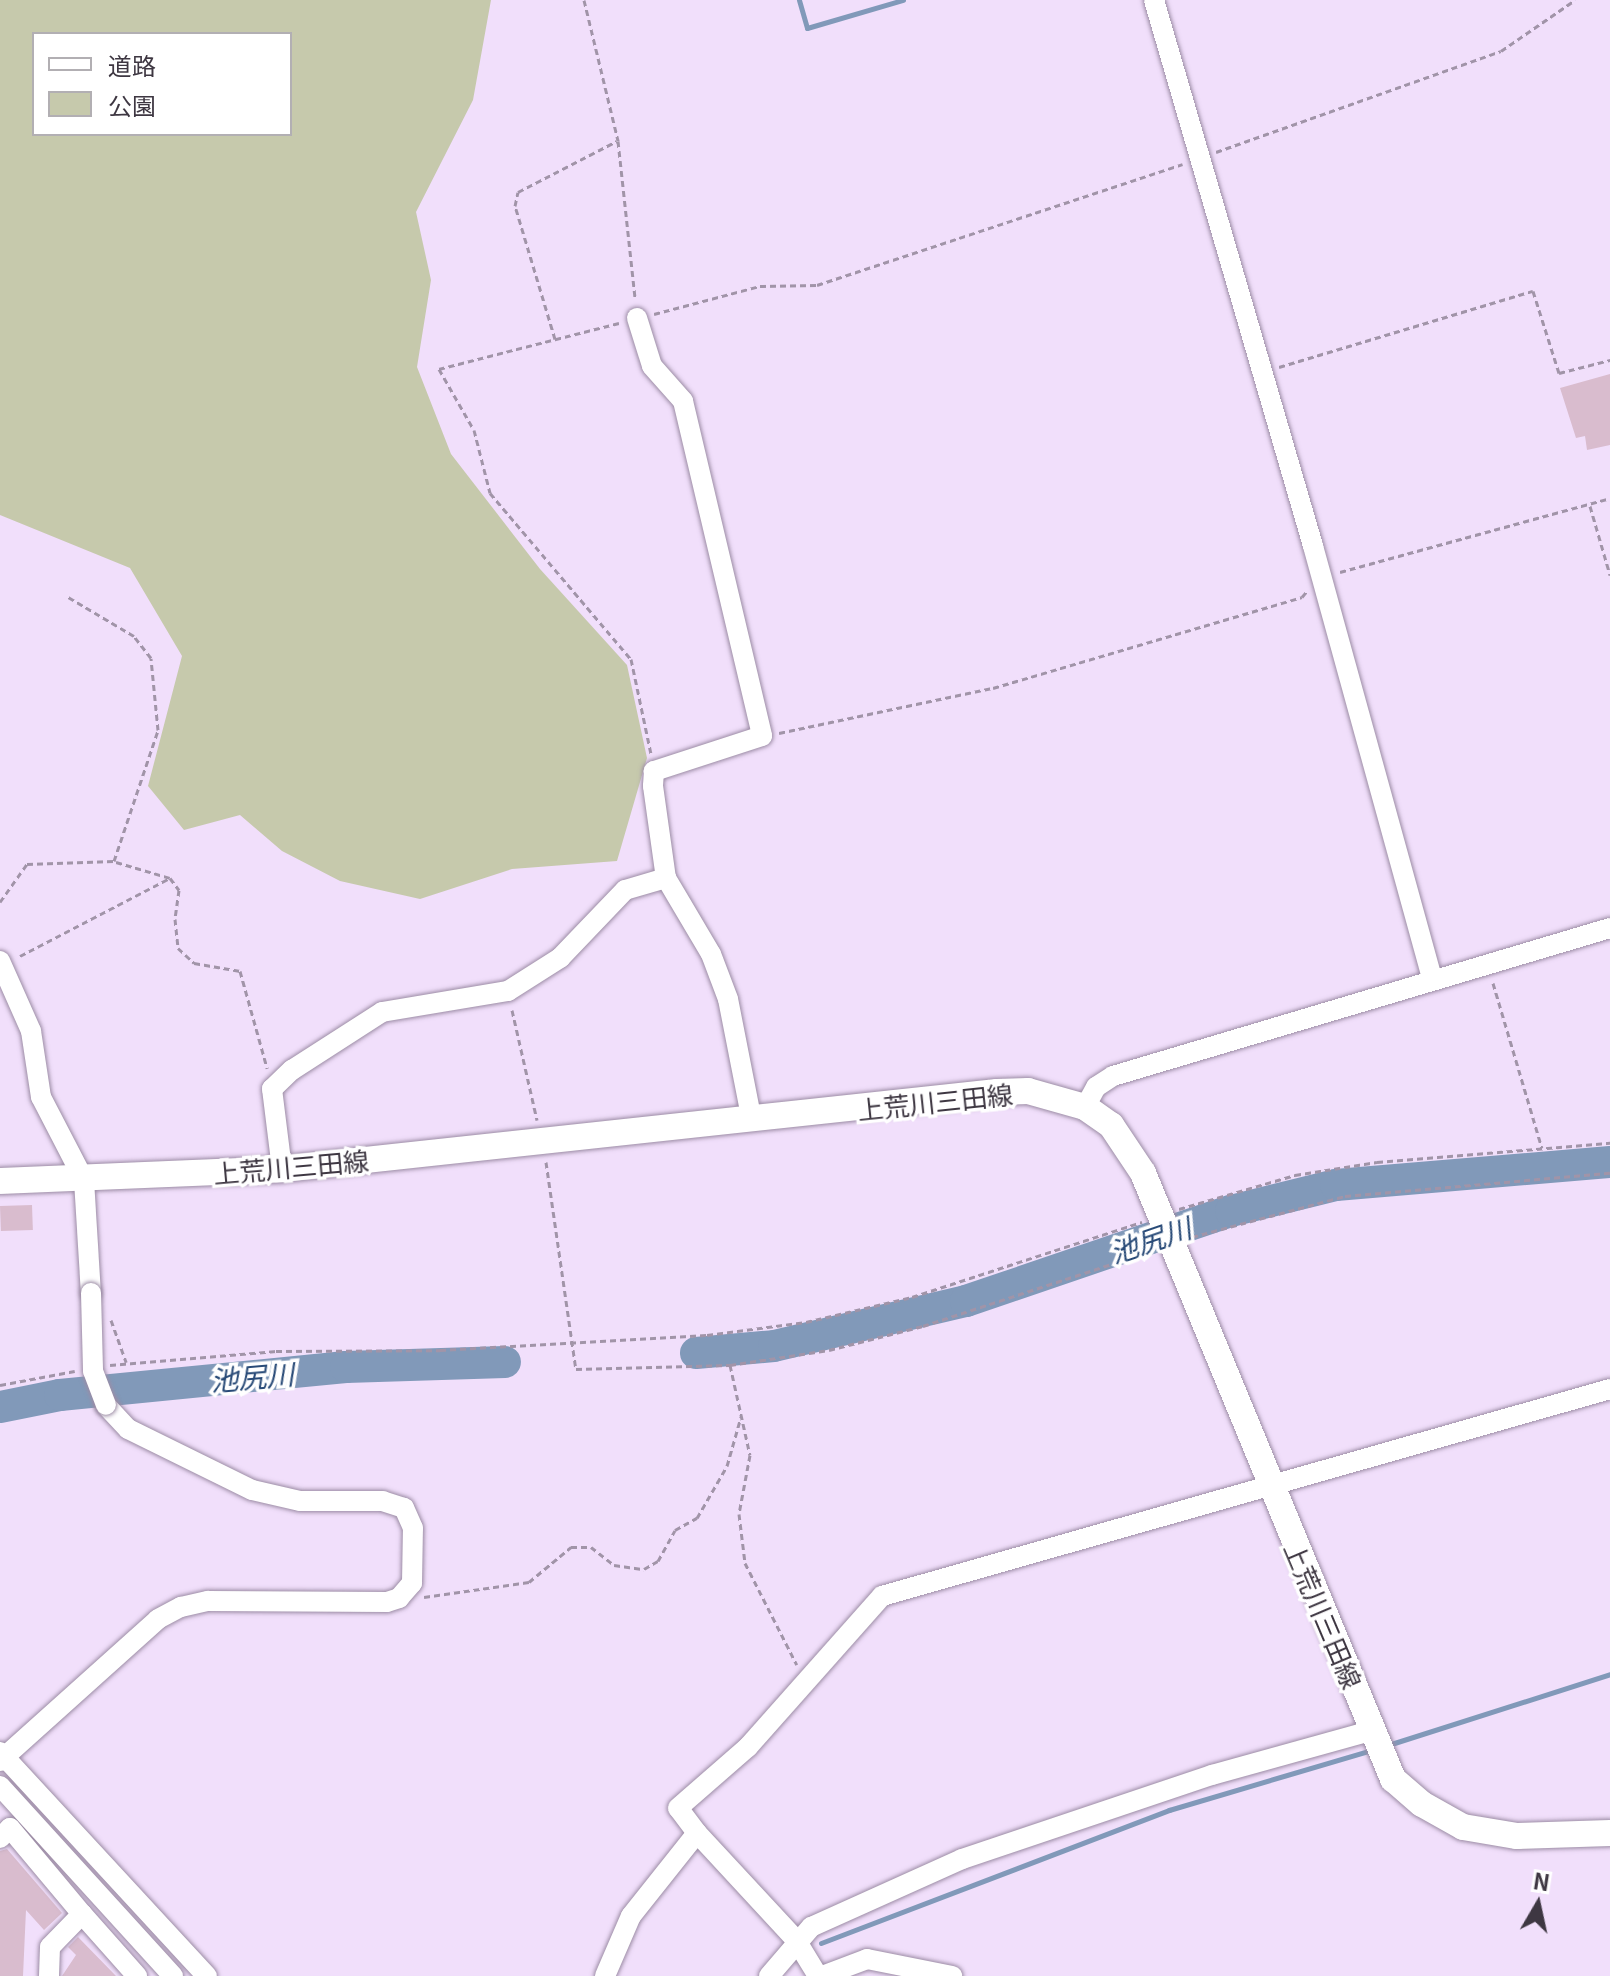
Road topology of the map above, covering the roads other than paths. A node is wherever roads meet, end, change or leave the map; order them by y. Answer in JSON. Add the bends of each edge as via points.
{"nodes":[{"id":1,"x":1154,"y":0,"type":"edge"},
{"id":2,"x":637,"y":318,"type":"road end"},
{"id":3,"x":666,"y":878,"type":"junction"},
{"id":4,"x":1610,"y":928,"type":"edge"},
{"id":5,"x":1,"y":963,"type":"edge"},
{"id":6,"x":1432,"y":978,"type":"junction"},
{"id":7,"x":1085,"y":1107,"type":"junction"},
{"id":8,"x":752,"y":1121,"type":"junction"},
{"id":9,"x":282,"y":1169,"type":"junction"},
{"id":10,"x":84,"y":1180,"type":"junction"},
{"id":11,"x":0,"y":1181,"type":"edge"},
{"id":12,"x":1610,"y":1389,"type":"edge"},
{"id":13,"x":1271,"y":1490,"type":"junction"},
{"id":14,"x":1371,"y":1731,"type":"junction"},
{"id":15,"x":2,"y":1757,"type":"edge"},
{"id":16,"x":0,"y":1786,"type":"edge"},
{"id":17,"x":697,"y":1833,"type":"junction"},
{"id":18,"x":1610,"y":1833,"type":"edge"},
{"id":19,"x":0,"y":1838,"type":"edge"},
{"id":20,"x":82,"y":1914,"type":"junction"},
{"id":21,"x":796,"y":1940,"type":"junction"},
{"id":22,"x":49,"y":1976,"type":"edge"},
{"id":23,"x":137,"y":1976,"type":"edge"},
{"id":24,"x":173,"y":1976,"type":"edge"},
{"id":25,"x":207,"y":1976,"type":"edge"},
{"id":26,"x":605,"y":1976,"type":"edge"},
{"id":27,"x":769,"y":1976,"type":"edge"},
{"id":28,"x":820,"y":1976,"type":"edge"},
{"id":29,"x":952,"y":1976,"type":"edge"}],
"edges":[{"from":1,"to":6,"type":"street"},
{"from":2,"to":3,"type":"street","via":[[652,366],[683,401],[762,736],[654,771]]},
{"from":3,"to":8,"type":"street","via":[[711,954],[728,999]]},
{"from":3,"to":9,"type":"street","via":[[625,890],[560,958],[508,991],[382,1012],[292,1070],[272,1089]]},
{"from":4,"to":6,"type":"street"},
{"from":5,"to":10,"type":"street","via":[[31,1031],[41,1097]]},
{"from":6,"to":7,"type":"street","via":[[1113,1076],[1096,1087]]},
{"from":7,"to":8,"type":"main road","name":"上荒川三田線","via":[[1028,1091],[997,1092]]},
{"from":7,"to":13,"type":"main road","name":"上荒川三田線","via":[[1111,1125],[1131,1149]]},
{"from":8,"to":9,"type":"main road","name":"上荒川三田線"},
{"from":9,"to":10,"type":"main road","name":"上荒川三田線"},
{"from":10,"to":11,"type":"main road","name":"上荒川三田線"},
{"from":10,"to":15,"type":"street","bridge":true,"via":[[93,1371],[106,1405],[128,1429],[252,1490],[300,1501],[383,1501],[404,1508],[413,1528],[412,1583],[399,1598],[208,1601],[181,1607],[158,1619]]},
{"from":12,"to":13,"type":"street","via":[[1490,1419]]},
{"from":13,"to":14,"type":"main road","name":"上荒川三田線"},
{"from":13,"to":17,"type":"street","via":[[882,1596],[748,1747],[678,1808]]},
{"from":14,"to":18,"type":"main road","name":"上荒川三田線","via":[[1393,1779],[1422,1804],[1463,1827],[1517,1836]]},
{"from":14,"to":21,"type":"street","via":[[1212,1775],[962,1859],[811,1927]]},
{"from":15,"to":25,"type":"street"},
{"from":16,"to":24,"type":"street"},
{"from":17,"to":21,"type":"street"},
{"from":17,"to":26,"type":"street","via":[[631,1916]]},
{"from":19,"to":20,"type":"street","via":[[10,1828]]},
{"from":20,"to":22,"type":"street","via":[[50,1947]]},
{"from":20,"to":23,"type":"street"},
{"from":21,"to":27,"type":"street"},
{"from":21,"to":28,"type":"street"},
{"from":28,"to":29,"type":"street","via":[[867,1959]]}]}
